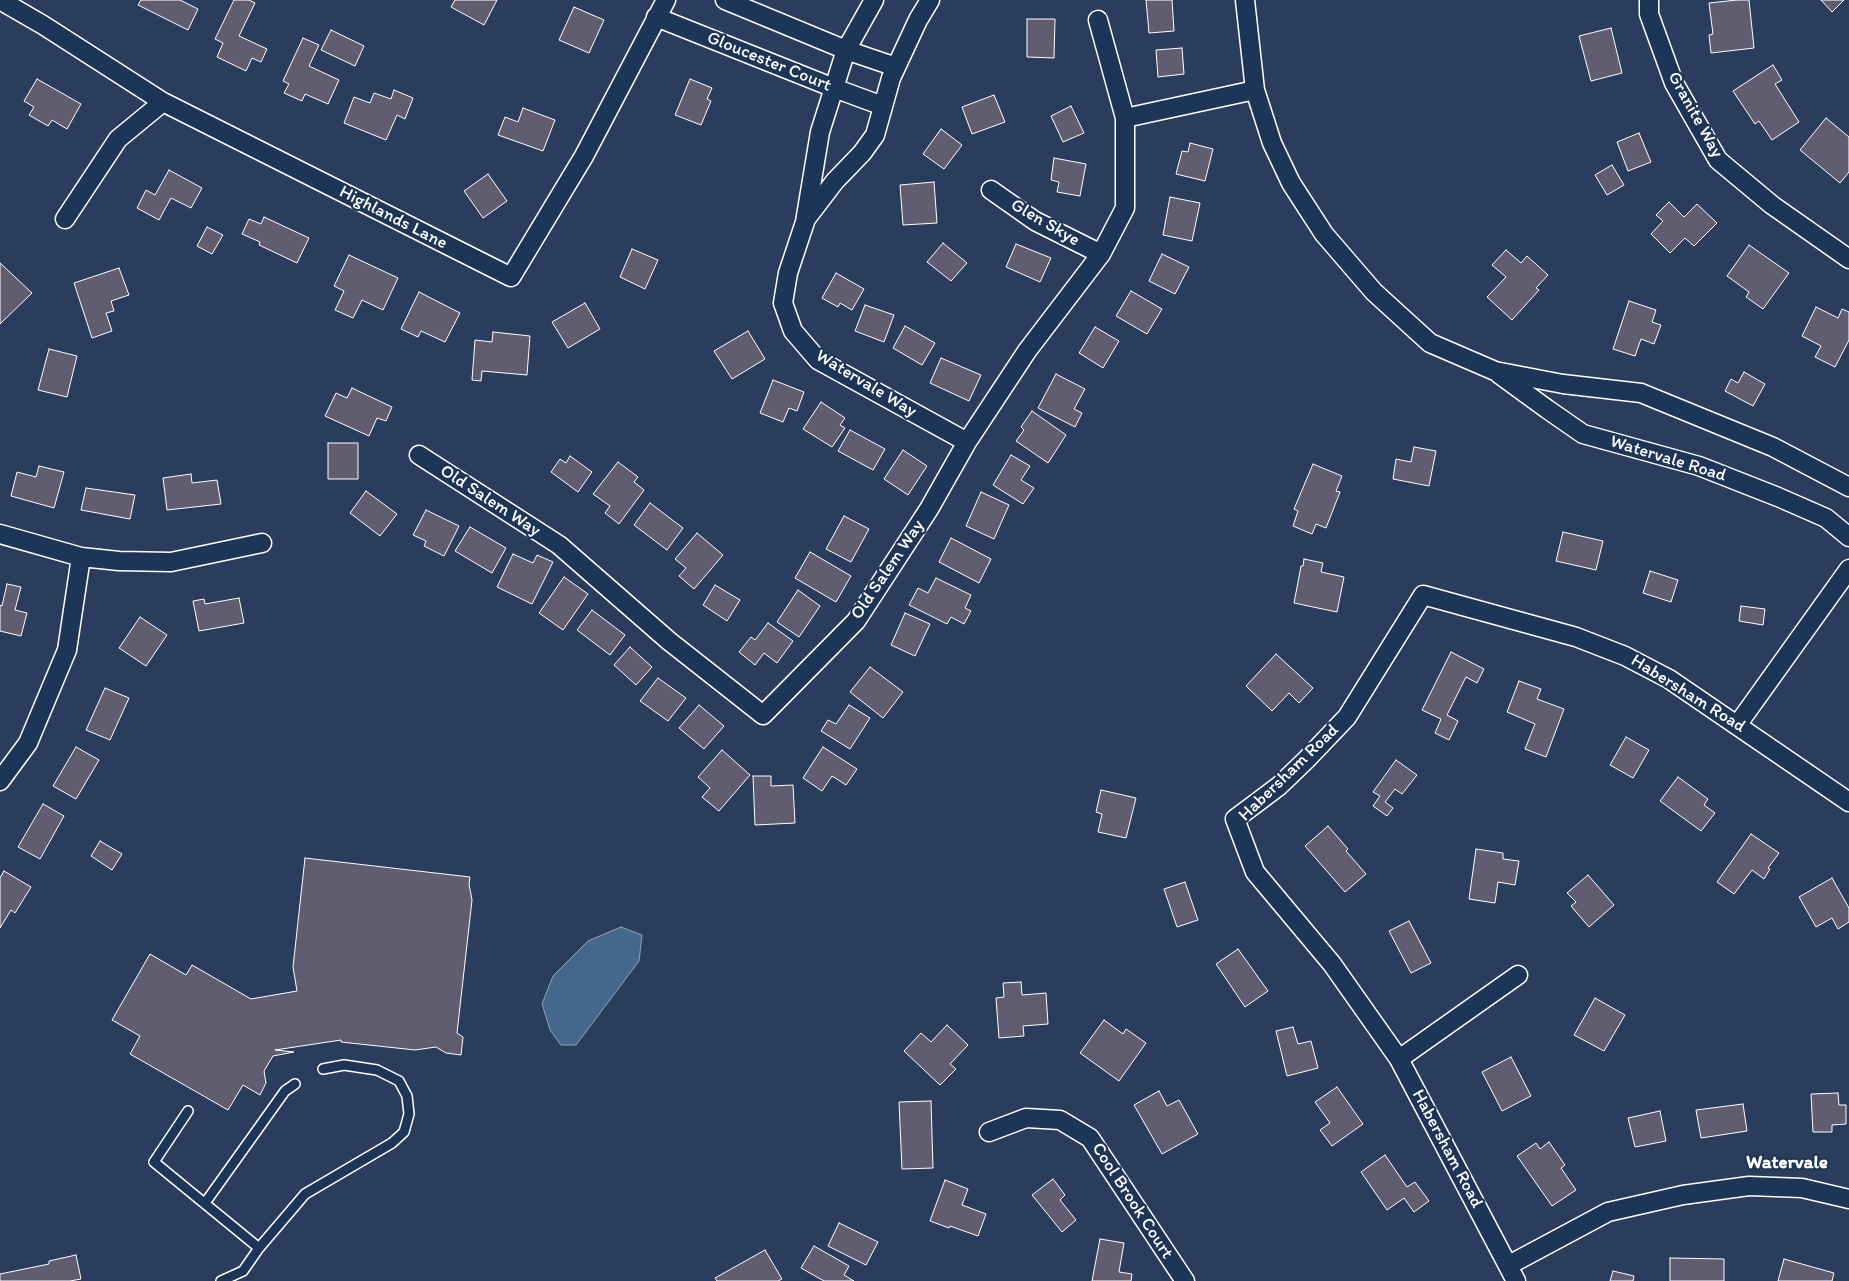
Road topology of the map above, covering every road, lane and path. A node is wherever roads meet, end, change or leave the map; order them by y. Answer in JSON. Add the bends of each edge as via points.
{"nodes":[{"id":1,"x":0,"y":0,"type":"edge"},
{"id":2,"x":666,"y":0,"type":"edge"},
{"id":3,"x":725,"y":0,"type":"edge"},
{"id":4,"x":874,"y":0,"type":"edge"},
{"id":5,"x":930,"y":0,"type":"edge"},
{"id":6,"x":1245,"y":0,"type":"edge"},
{"id":7,"x":1649,"y":0,"type":"edge"},
{"id":8,"x":656,"y":17,"type":"junction"},
{"id":9,"x":1098,"y":20,"type":"dead end"},
{"id":10,"x":846,"y":50,"type":"junction"},
{"id":11,"x":896,"y":68,"type":"junction"},
{"id":12,"x":834,"y":88,"type":"junction"},
{"id":13,"x":1255,"y":90,"type":"junction"},
{"id":14,"x":163,"y":102,"type":"junction"},
{"id":15,"x":883,"y":106,"type":"junction"},
{"id":16,"x":1125,"y":118,"type":"junction"},
{"id":17,"x":991,"y":190,"type":"dead end"},
{"id":18,"x":65,"y":219,"type":"dead end"},
{"id":19,"x":804,"y":222,"type":"junction"},
{"id":20,"x":1101,"y":254,"type":"junction"},
{"id":21,"x":1849,"y":259,"type":"edge"},
{"id":22,"x":1495,"y":371,"type":"junction"},
{"id":23,"x":967,"y":442,"type":"junction"},
{"id":24,"x":419,"y":455,"type":"dead end"},
{"id":25,"x":1849,"y":487,"type":"edge"},
{"id":26,"x":0,"y":534,"type":"edge"},
{"id":27,"x":1849,"y":537,"type":"edge"},
{"id":28,"x":262,"y":543,"type":"dead end"},
{"id":29,"x":81,"y":557,"type":"junction"},
{"id":30,"x":1849,"y":569,"type":"edge"},
{"id":31,"x":1738,"y":724,"type":"junction"},
{"id":32,"x":0,"y":780,"type":"edge"},
{"id":33,"x":1849,"y":802,"type":"edge"},
{"id":34,"x":1518,"y":975,"type":"dead end"},
{"id":35,"x":1399,"y":1059,"type":"junction"},
{"id":36,"x":323,"y":1069,"type":"dead end"},
{"id":37,"x":295,"y":1084,"type":"dead end"},
{"id":38,"x":188,"y":1111,"type":"dead end"},
{"id":39,"x":988,"y":1132,"type":"dead end"},
{"id":40,"x":1849,"y":1199,"type":"edge"},
{"id":41,"x":205,"y":1203,"type":"junction"},
{"id":42,"x":259,"y":1248,"type":"junction"},
{"id":43,"x":1509,"y":1265,"type":"junction"},
{"id":44,"x":221,"y":1281,"type":"edge"},
{"id":45,"x":1185,"y":1281,"type":"edge"},
{"id":46,"x":1516,"y":1281,"type":"edge"}],
"edges":[{"from":1,"to":14,"type":"street","name":"Highlands Lane"},
{"from":2,"to":8,"type":"street","name":"Highlands Lane"},
{"from":3,"to":10,"type":"street"},
{"from":4,"to":10,"type":"street","name":"Watervale Way"},
{"from":5,"to":11,"type":"street","name":"Watervale Way"},
{"from":6,"to":13,"type":"street","name":"Watervale Road"},
{"from":7,"to":21,"type":"street","name":"Granite Way","via":[[1649,14],[1674,83],[1718,160],[1772,205]]},
{"from":8,"to":12,"type":"street","name":"Gloucester Court"},
{"from":8,"to":14,"type":"street","name":"Highlands Lane","via":[[584,156],[511,277]]},
{"from":9,"to":16,"type":"street","name":"Old Salem Way"},
{"from":10,"to":11,"type":"street"},
{"from":10,"to":12,"type":"street","name":"Watervale Way"},
{"from":11,"to":15,"type":"street","name":"Watervale Way"},
{"from":12,"to":15,"type":"street","name":"Gloucester Court"},
{"from":12,"to":19,"type":"street","name":"Watervale Way","via":[[820,132]]},
{"from":13,"to":16,"type":"street"},
{"from":13,"to":22,"type":"street","name":"Watervale Road","via":[[1272,143],[1291,183],[1324,234],[1374,292],[1430,343]]},
{"from":14,"to":18,"type":"street","via":[[118,139]]},
{"from":15,"to":19,"type":"street","name":"Watervale Way","via":[[875,136]]},
{"from":16,"to":20,"type":"street","name":"Old Salem Way","via":[[1125,208]]},
{"from":17,"to":20,"type":"street","name":"Glen Skye","via":[[1035,221]]},
{"from":19,"to":23,"type":"street","name":"Watervale Way","via":[[788,273],[783,304],[793,331],[818,360]]},
{"from":20,"to":23,"type":"street","name":"Old Salem Way","via":[[1027,351]]},
{"from":22,"to":25,"type":"street","name":"Watervale Road","via":[[1563,384],[1641,393],[1774,447]]},
{"from":22,"to":27,"type":"street","name":"Watervale Road","via":[[1583,434],[1716,473],[1778,497],[1826,518]]},
{"from":23,"to":24,"type":"street","name":"Old Salem Way","via":[[929,509],[856,621],[763,715],[669,641],[559,545]]},
{"from":26,"to":29,"type":"street"},
{"from":28,"to":29,"type":"street","via":[[171,562]]},
{"from":29,"to":32,"type":"street","via":[[66,650],[28,743]]},
{"from":30,"to":31,"type":"street"},
{"from":31,"to":33,"type":"street","name":"Habersham Road"},
{"from":31,"to":35,"type":"street","name":"Habersham Road","via":[[1669,679],[1626,656],[1576,637],[1423,596],[1347,717],[1279,786],[1235,819],[1255,872],[1332,964]]},
{"from":34,"to":35,"type":"street"},
{"from":35,"to":43,"type":"street","name":"Habersham Road"},
{"from":36,"to":42,"type":"lane","via":[[344,1065],[377,1070],[399,1081],[407,1096],[409,1114],[404,1132],[392,1143],[305,1194]]},
{"from":37,"to":41,"type":"lane","via":[[285,1092]]},
{"from":38,"to":41,"type":"lane","via":[[154,1162]]},
{"from":39,"to":45,"type":"street","name":"Cool Brook Court","via":[[1026,1118],[1051,1119],[1060,1120],[1090,1138]]},
{"from":40,"to":43,"type":"street","via":[[1802,1188],[1749,1186],[1683,1195],[1608,1212]]},
{"from":41,"to":42,"type":"lane"},
{"from":42,"to":44,"type":"lane","via":[[243,1271]]},
{"from":43,"to":46,"type":"street","name":"Habersham Road"}]}
